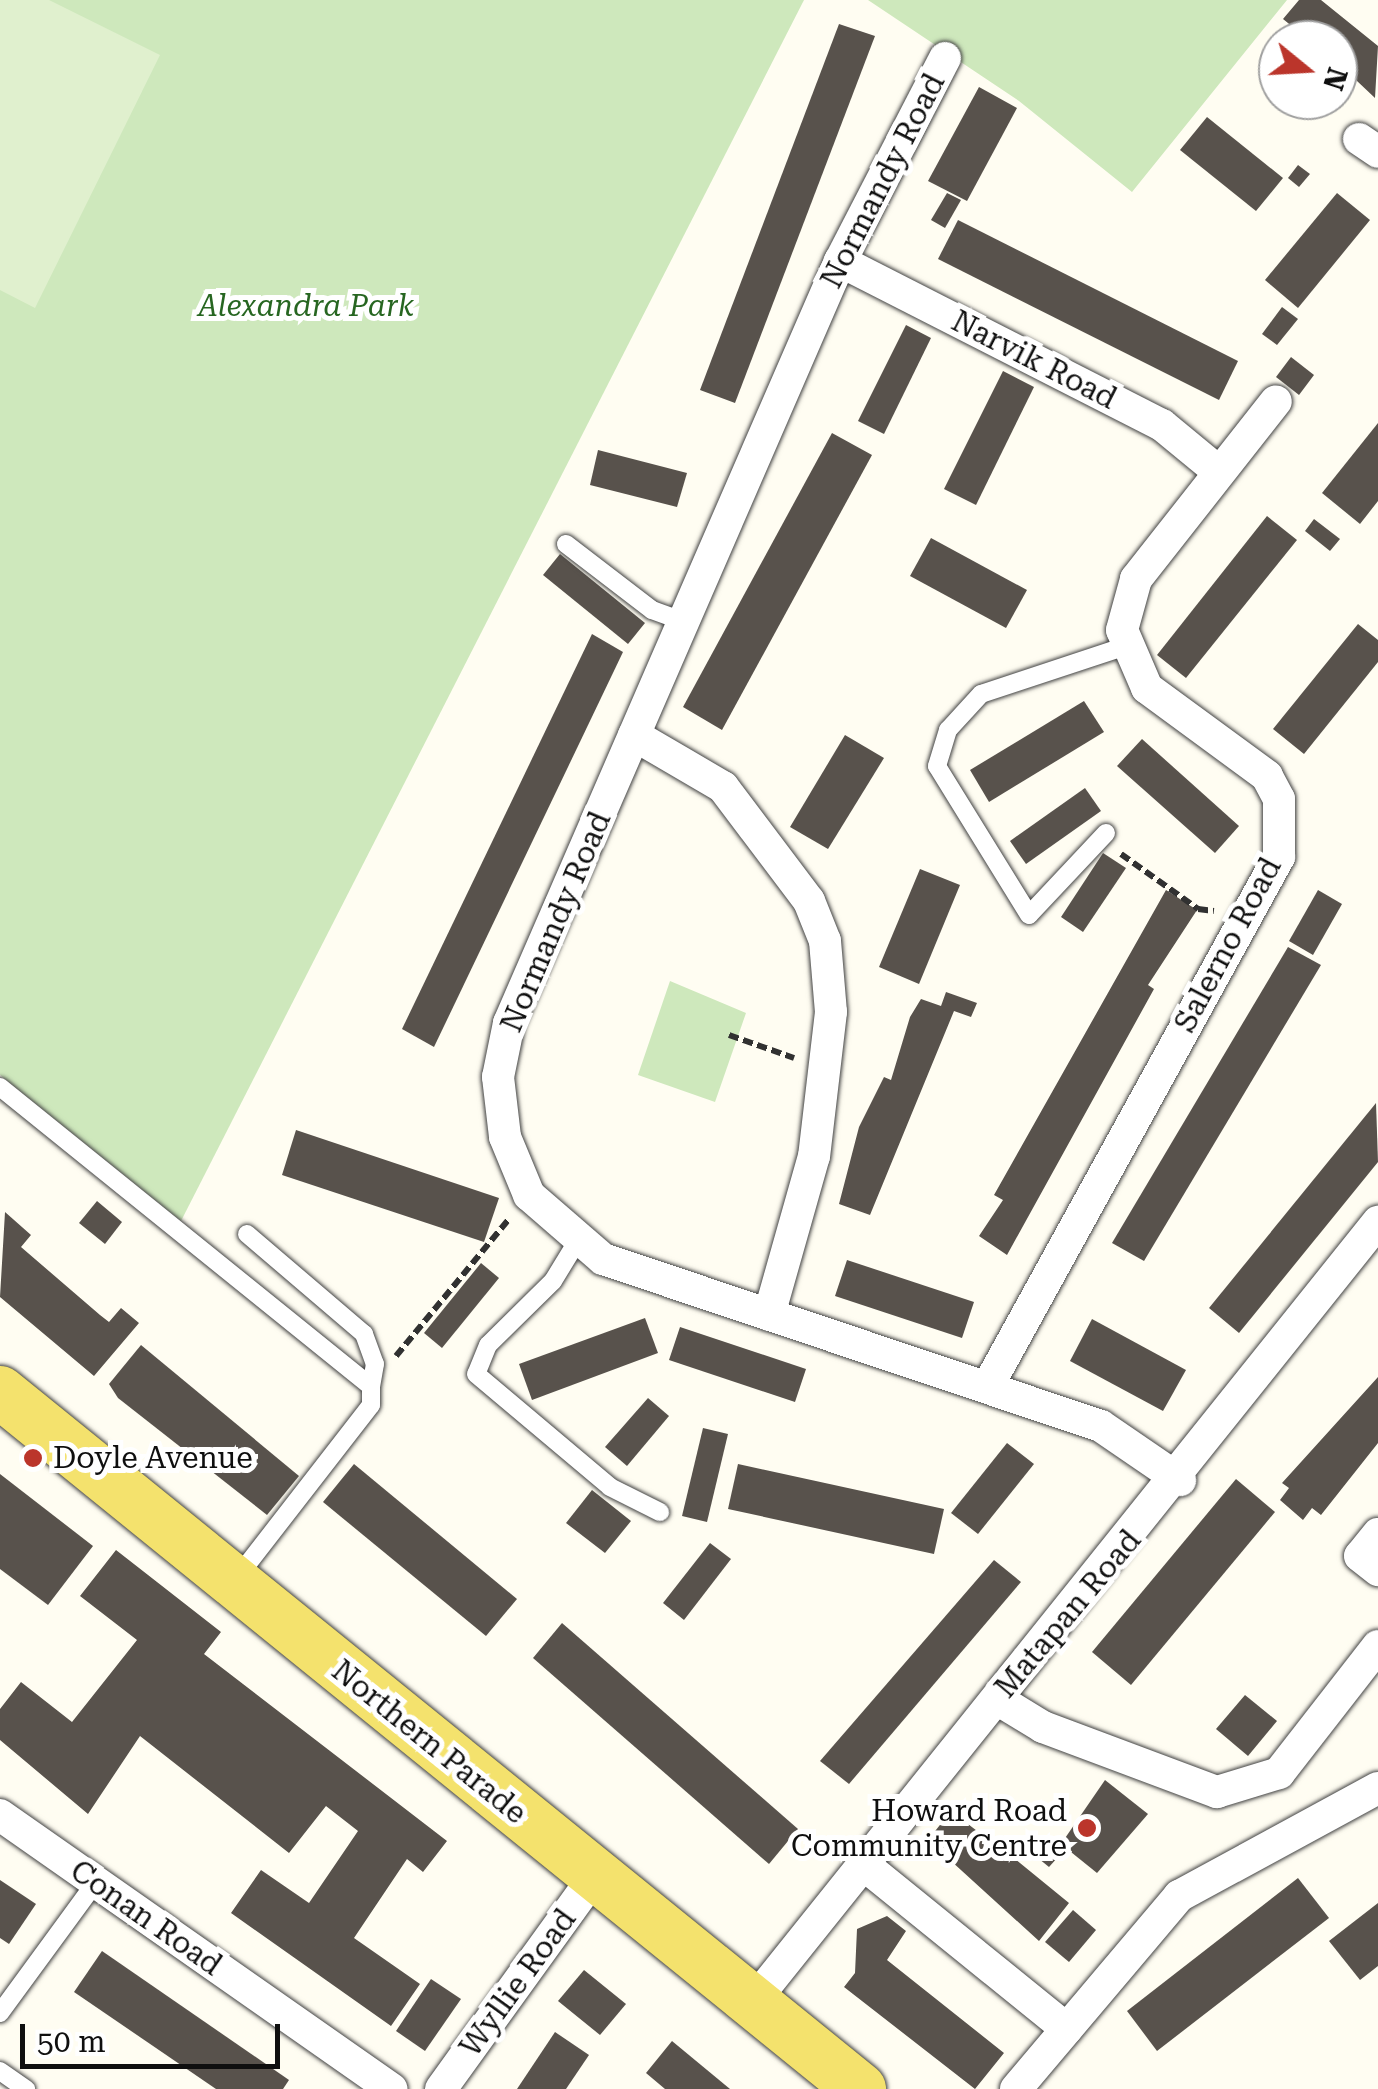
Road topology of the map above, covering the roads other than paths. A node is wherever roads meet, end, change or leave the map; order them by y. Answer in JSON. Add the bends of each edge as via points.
{"nodes":[{"id":1,"x":945,"y":58,"type":"dead end"},
{"id":2,"x":840,"y":261,"type":"junction"},
{"id":3,"x":1276,"y":401,"type":"dead end"},
{"id":4,"x":1218,"y":472,"type":"junction"},
{"id":5,"x":566,"y":544,"type":"dead end"},
{"id":6,"x":683,"y":621,"type":"junction"},
{"id":7,"x":1123,"y":647,"type":"junction"},
{"id":8,"x":634,"y":735,"type":"junction"},
{"id":9,"x":1106,"y":833,"type":"road end"},
{"id":10,"x":0,"y":1087,"type":"edge"},
{"id":11,"x":1378,"y":1222,"type":"edge"},
{"id":12,"x":248,"y":1234,"type":"dead end"},
{"id":13,"x":578,"y":1240,"type":"junction"},
{"id":14,"x":769,"y":1314,"type":"junction"},
{"id":15,"x":989,"y":1384,"type":"junction"},
{"id":16,"x":371,"y":1386,"type":"junction"},
{"id":17,"x":0,"y":1392,"type":"edge"},
{"id":18,"x":1180,"y":1480,"type":"junction"},
{"id":19,"x":660,"y":1512,"type":"dead end"},
{"id":20,"x":233,"y":1583,"type":"junction"},
{"id":21,"x":1378,"y":1646,"type":"edge"},
{"id":22,"x":997,"y":1699,"type":"junction"},
{"id":23,"x":1378,"y":1788,"type":"edge"},
{"id":24,"x":0,"y":1815,"type":"edge"},
{"id":25,"x":863,"y":1864,"type":"junction"},
{"id":26,"x":594,"y":1877,"type":"junction"},
{"id":27,"x":96,"y":1883,"type":"junction"},
{"id":28,"x":753,"y":2002,"type":"junction"},
{"id":29,"x":0,"y":2013,"type":"edge"},
{"id":30,"x":1067,"y":2028,"type":"junction"},
{"id":31,"x":0,"y":2071,"type":"edge"},
{"id":32,"x":26,"y":2089,"type":"edge"},
{"id":33,"x":392,"y":2089,"type":"edge"},
{"id":34,"x":441,"y":2089,"type":"edge"},
{"id":35,"x":860,"y":2089,"type":"edge"},
{"id":36,"x":1016,"y":2089,"type":"edge"}],
"edges":[{"from":1,"to":2,"type":"street","name":"Normandy Road"},
{"from":2,"to":4,"type":"street","name":"Narvik Road","via":[[1162,425]]},
{"from":2,"to":6,"type":"street","name":"Normandy Road"},
{"from":3,"to":4,"type":"street"},
{"from":4,"to":7,"type":"street","via":[[1136,579]]},
{"from":5,"to":6,"type":"lane","via":[[652,610]]},
{"from":6,"to":8,"type":"street","name":"Normandy Road"},
{"from":7,"to":9,"type":"lane","via":[[981,694],[938,750],[945,788],[1029,915]]},
{"from":7,"to":15,"type":"street","name":"Salerno Road","via":[[1148,688],[1254,759],[1279,799],[1279,858]]},
{"from":8,"to":13,"type":"street","name":"Normandy Road","via":[[510,1022],[498,1077],[506,1137],[529,1195]]},
{"from":8,"to":14,"type":"street","via":[[723,787],[809,901],[832,980],[814,1156]]},
{"from":10,"to":16,"type":"lane"},
{"from":11,"to":18,"type":"street","name":"Matapan Road"},
{"from":12,"to":16,"type":"lane","via":[[364,1334],[375,1364]]},
{"from":13,"to":14,"type":"street","name":"Normandy Road","via":[[604,1258]]},
{"from":13,"to":19,"type":"lane","via":[[553,1281],[488,1345],[476,1374],[610,1487]]},
{"from":14,"to":15,"type":"street","name":"Normandy Road"},
{"from":15,"to":18,"type":"street","name":"Normandy Road","via":[[1101,1426]]},
{"from":16,"to":20,"type":"lane","via":[[371,1405]]},
{"from":17,"to":20,"type":"main road","name":"Northern Parade"},
{"from":18,"to":22,"type":"street","name":"Matapan Road"},
{"from":20,"to":26,"type":"main road","name":"Northern Parade"},
{"from":21,"to":22,"type":"street","via":[[1278,1773],[1217,1792],[1043,1727]]},
{"from":22,"to":25,"type":"street","name":"Matapan Road"},
{"from":23,"to":30,"type":"street","via":[[1178,1896]]},
{"from":24,"to":27,"type":"street","name":"Conan Road"},
{"from":25,"to":28,"type":"street","name":"Matapan Road"},
{"from":25,"to":30,"type":"street"},
{"from":26,"to":28,"type":"main road","name":"Northern Parade"},
{"from":26,"to":34,"type":"street","name":"Wyllie Road"},
{"from":27,"to":29,"type":"lane"},
{"from":27,"to":33,"type":"street","name":"Conan Road"},
{"from":28,"to":35,"type":"main road","name":"Northern Parade"},
{"from":30,"to":36,"type":"street"},
{"from":31,"to":32,"type":"lane"}]}
